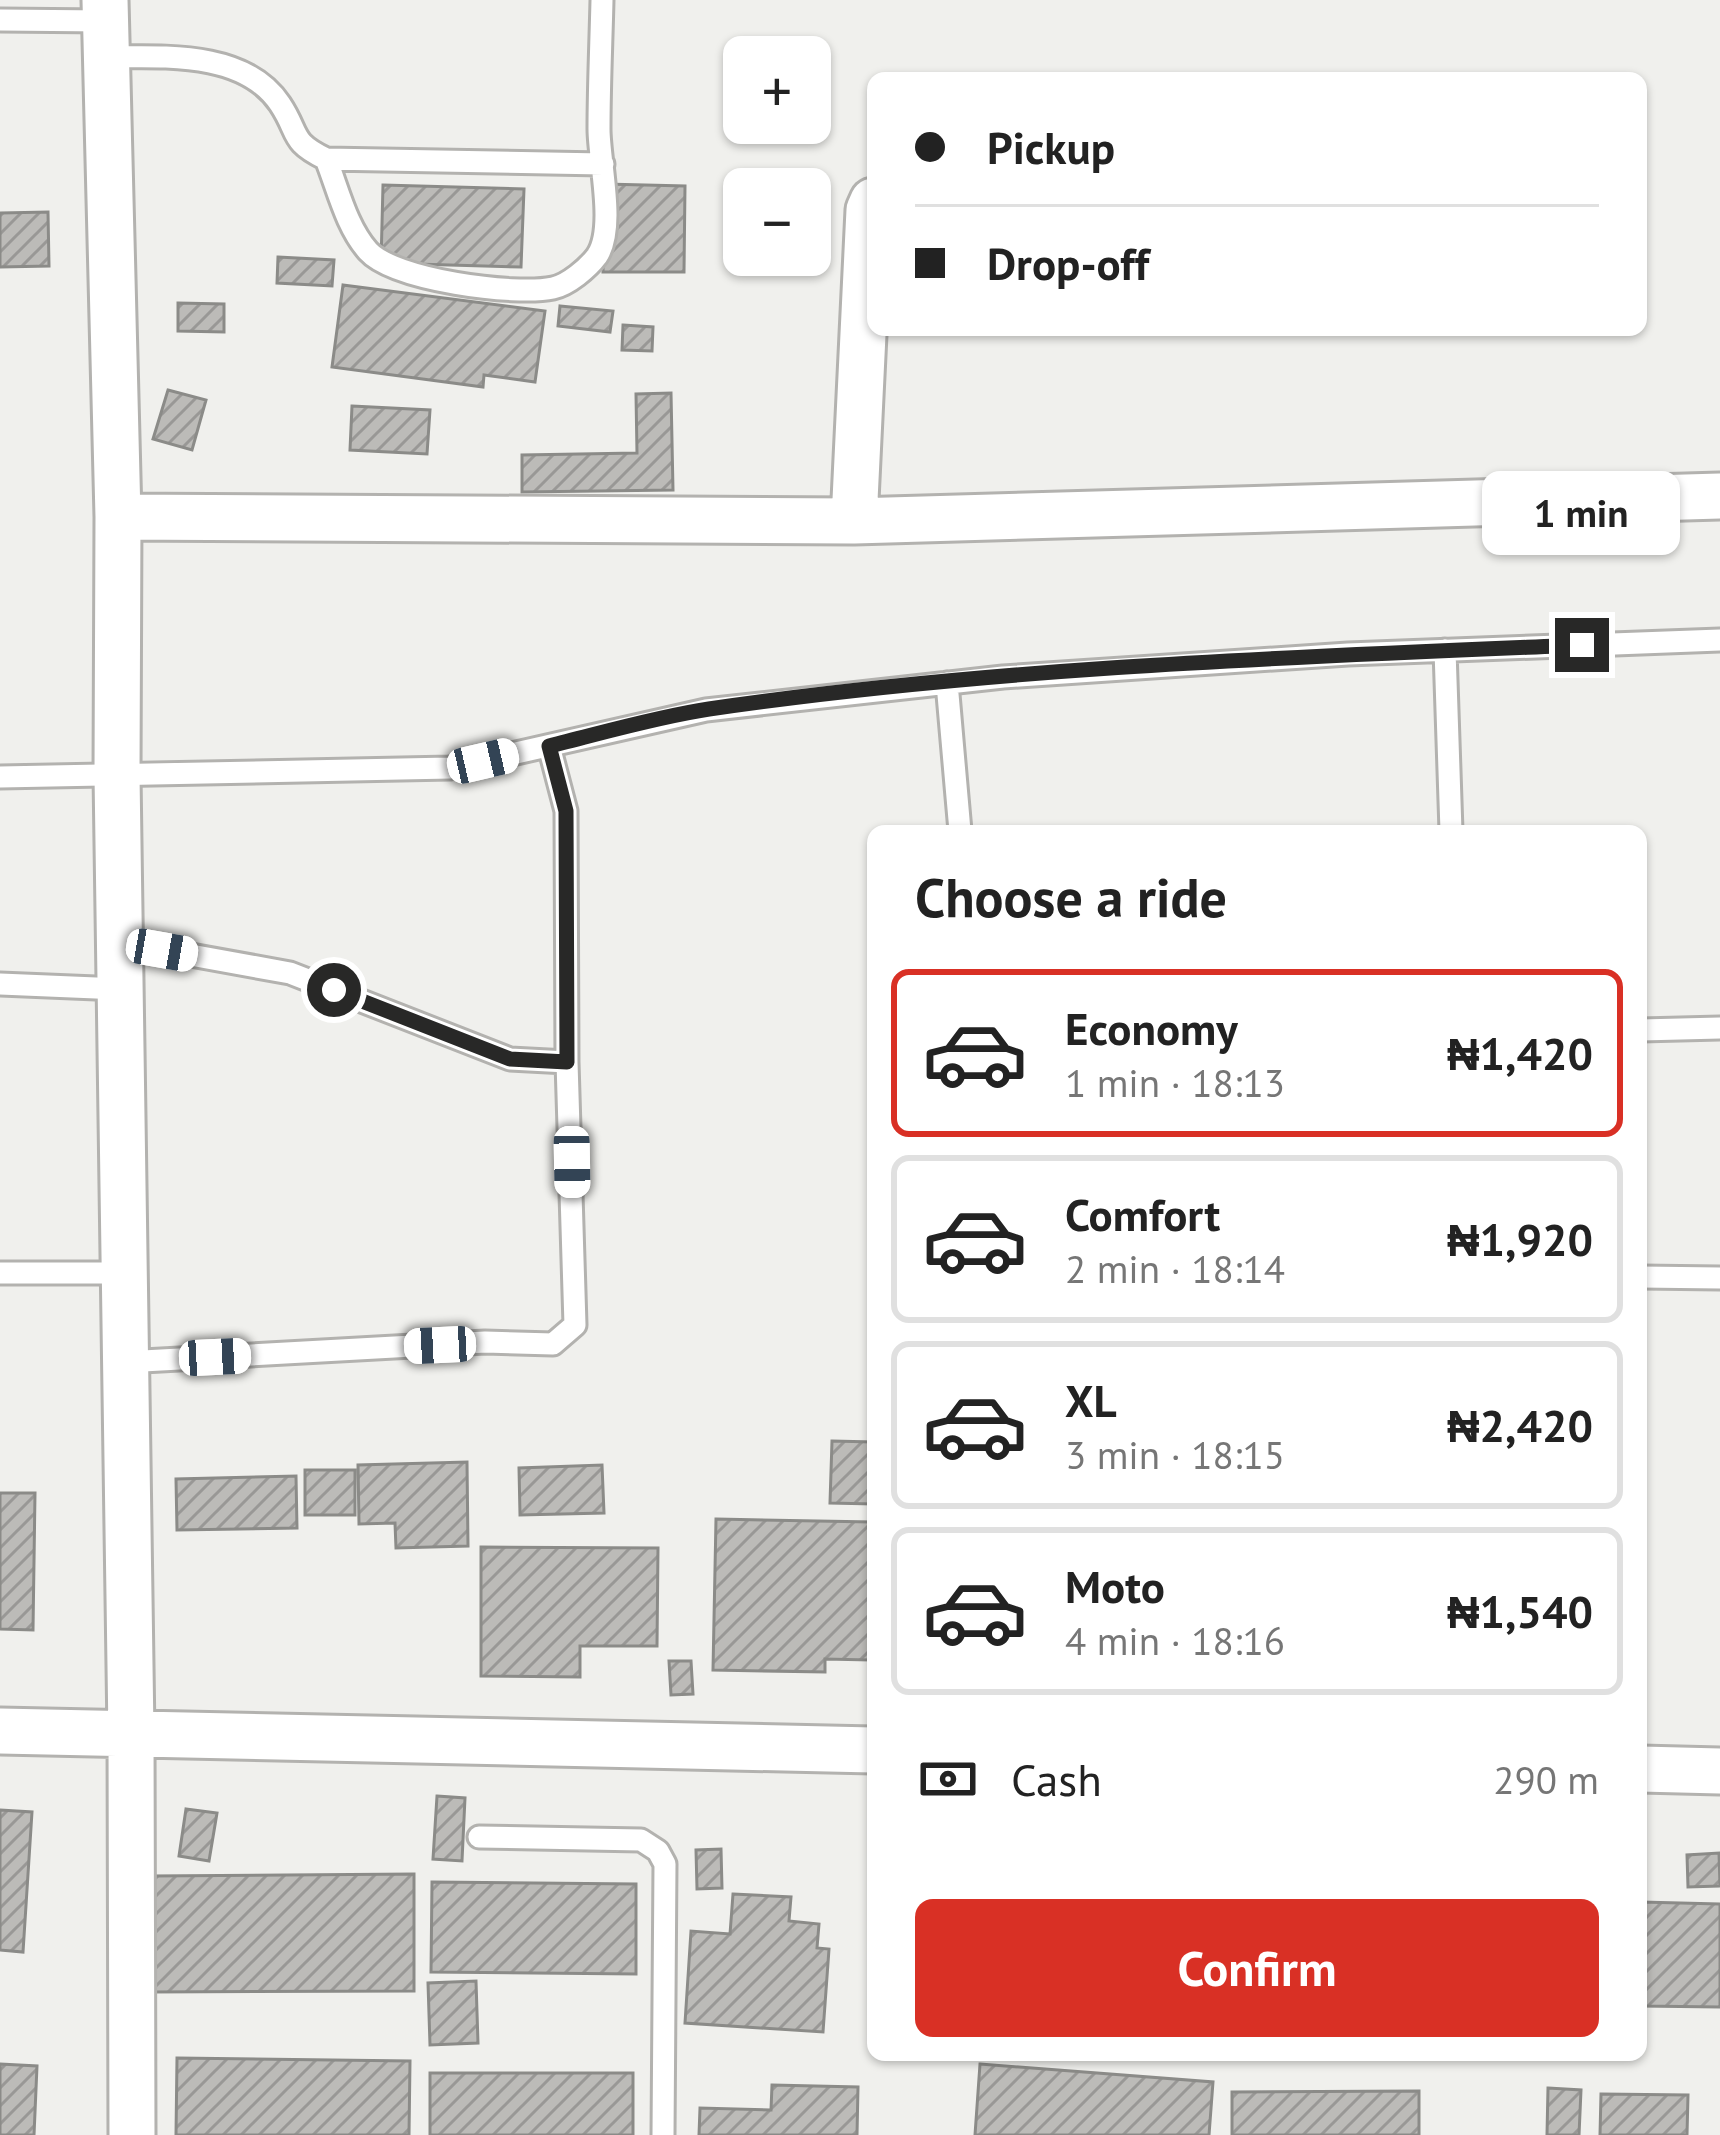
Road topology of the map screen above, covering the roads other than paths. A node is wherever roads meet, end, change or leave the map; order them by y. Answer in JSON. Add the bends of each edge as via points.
{"nodes":[{"id":1,"x":602,"y":0,"type":"edge"},
{"id":2,"x":0,"y":20,"type":"edge"},
{"id":3,"x":105,"y":26,"type":"edge"},
{"id":4,"x":326,"y":159,"type":"junction"},
{"id":5,"x":603,"y":164,"type":"junction"},
{"id":6,"x":867,"y":251,"type":"edge"},
{"id":7,"x":1720,"y":496,"type":"edge"},
{"id":8,"x":118,"y":517,"type":"junction"},
{"id":9,"x":854,"y":521,"type":"junction"},
{"id":10,"x":1720,"y":640,"type":"edge"},
{"id":11,"x":1445,"y":650,"type":"junction"},
{"id":12,"x":947,"y":683,"type":"junction"},
{"id":13,"x":549,"y":746,"type":"junction"},
{"id":14,"x":117,"y":775,"type":"junction"},
{"id":15,"x":0,"y":777,"type":"edge"},
{"id":16,"x":959,"y":825,"type":"edge"},
{"id":17,"x":1451,"y":825,"type":"edge"},
{"id":18,"x":119,"y":942,"type":"junction"},
{"id":19,"x":0,"y":985,"type":"edge"},
{"id":20,"x":120,"y":989,"type":"junction"},
{"id":21,"x":1720,"y":1028,"type":"edge"},
{"id":22,"x":1647,"y":1030,"type":"edge"},
{"id":23,"x":567,"y":1062,"type":"junction"},
{"id":24,"x":0,"y":1273,"type":"edge"},
{"id":25,"x":124,"y":1274,"type":"junction"},
{"id":26,"x":1647,"y":1277,"type":"edge"},
{"id":27,"x":1720,"y":1278,"type":"edge"},
{"id":28,"x":125,"y":1362,"type":"junction"},
{"id":29,"x":0,"y":1731,"type":"edge"},
{"id":30,"x":131,"y":1734,"type":"junction"},
{"id":31,"x":867,"y":1750,"type":"edge"},
{"id":32,"x":1647,"y":1769,"type":"edge"},
{"id":33,"x":1720,"y":1771,"type":"edge"},
{"id":34,"x":479,"y":1837,"type":"dead end"},
{"id":35,"x":132,"y":2135,"type":"edge"},
{"id":36,"x":663,"y":2135,"type":"edge"}],
"edges":[{"from":1,"to":5,"type":"lane"},
{"from":2,"to":3,"type":"lane"},
{"from":3,"to":4,"type":"lane","via":[[180,57],[246,72],[279,101],[302,147]]},
{"from":3,"to":8,"type":"street"},
{"from":4,"to":5,"type":"lane"},
{"from":4,"to":5,"type":"lane","via":[[353,228],[391,268],[458,285],[554,288],[599,254]]},
{"from":6,"to":9,"type":"street"},
{"from":7,"to":9,"type":"street"},
{"from":8,"to":9,"type":"street"},
{"from":8,"to":14,"type":"street"},
{"from":10,"to":11,"type":"lane"},
{"from":11,"to":12,"type":"lane"},
{"from":11,"to":17,"type":"lane"},
{"from":12,"to":13,"type":"lane","via":[[706,710]]},
{"from":12,"to":16,"type":"lane"},
{"from":13,"to":14,"type":"lane","via":[[450,769]]},
{"from":13,"to":23,"type":"lane","via":[[566,811]]},
{"from":14,"to":15,"type":"lane"},
{"from":14,"to":18,"type":"street"},
{"from":18,"to":20,"type":"street"},
{"from":18,"to":23,"type":"lane","via":[[290,973],[510,1059]]},
{"from":19,"to":20,"type":"lane"},
{"from":20,"to":25,"type":"street"},
{"from":21,"to":22,"type":"lane"},
{"from":23,"to":28,"type":"lane","via":[[575,1325],[553,1344]]},
{"from":24,"to":25,"type":"lane"},
{"from":25,"to":28,"type":"street"},
{"from":26,"to":27,"type":"lane"},
{"from":28,"to":30,"type":"street"},
{"from":29,"to":30,"type":"street"},
{"from":30,"to":31,"type":"street"},
{"from":30,"to":35,"type":"street"},
{"from":32,"to":33,"type":"street"},
{"from":34,"to":36,"type":"lane","via":[[640,1840],[658,1851]]}]}
